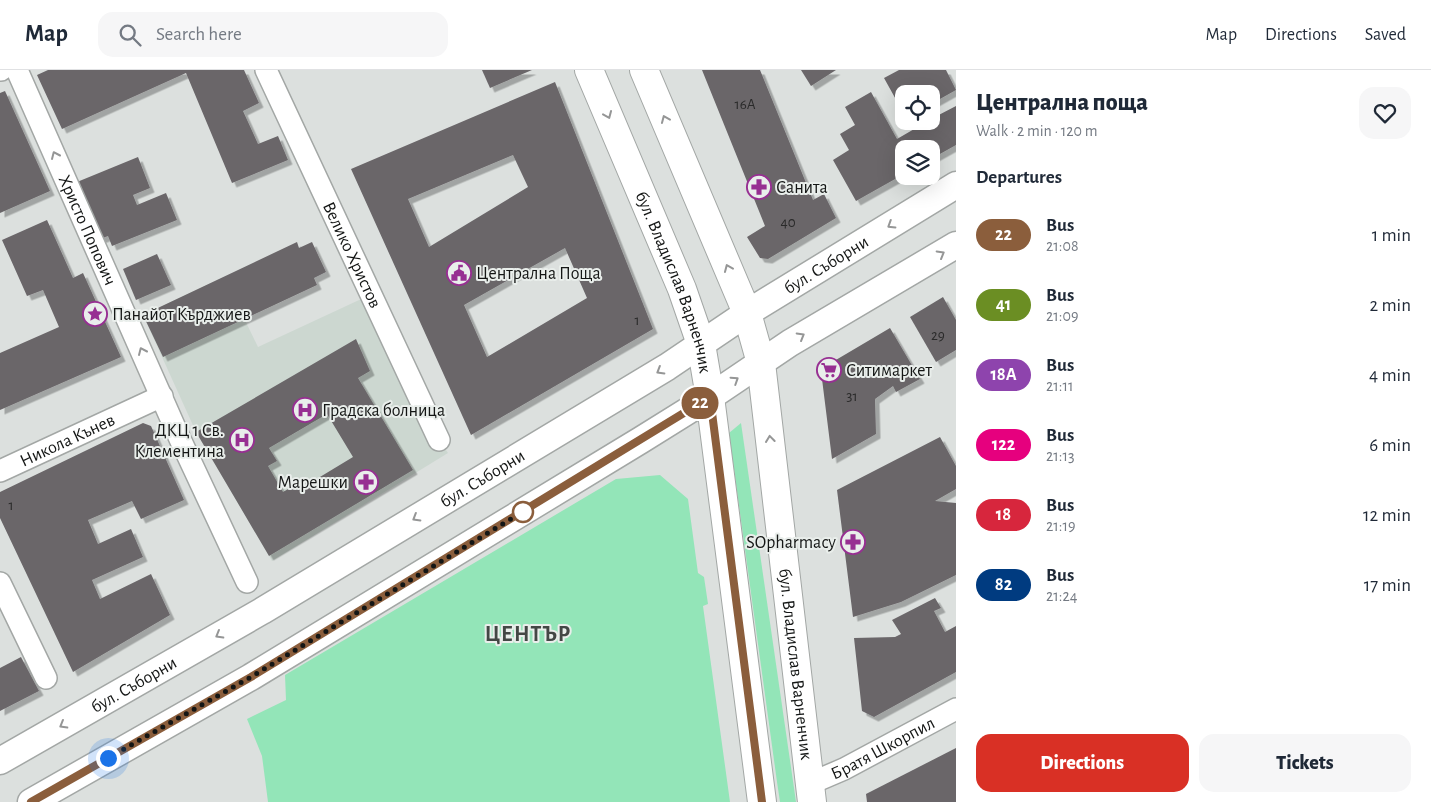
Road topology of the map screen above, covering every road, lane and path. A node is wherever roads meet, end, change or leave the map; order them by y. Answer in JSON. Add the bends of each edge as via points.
{"nodes":[{"id":1,"x":17,"y":70,"type":"edge"},
{"id":2,"x":266,"y":70,"type":"edge"},
{"id":3,"x":589,"y":70,"type":"edge"},
{"id":4,"x":644,"y":70,"type":"edge"},
{"id":5,"x":956,"y":184,"type":"edge"},
{"id":6,"x":956,"y":245,"type":"edge"},
{"id":7,"x":747,"y":313,"type":"junction"},
{"id":8,"x":701,"y":344,"type":"junction"},
{"id":9,"x":761,"y":363,"type":"junction"},
{"id":10,"x":162,"y":396,"type":"junction"},
{"id":11,"x":710,"y":397,"type":"junction"},
{"id":12,"x":439,"y":440,"type":"dead end"},
{"id":13,"x":0,"y":471,"type":"edge"},
{"id":14,"x":247,"y":582,"type":"dead end"},
{"id":15,"x":0,"y":583,"type":"edge"},
{"id":16,"x":46,"y":678,"type":"dead end"},
{"id":17,"x":956,"y":709,"type":"edge"},
{"id":18,"x":0,"y":761,"type":"edge"},
{"id":19,"x":811,"y":793,"type":"edge"},
{"id":20,"x":31,"y":802,"type":"edge"},
{"id":21,"x":762,"y":802,"type":"edge"}],
"edges":[{"from":10,"to":1,"type":"street","name":"Христо Попович","one_way":true},
{"from":2,"to":12,"type":"street","name":"Велико Христов"},
{"from":3,"to":8,"type":"main road","name":"бул. Владислав Варненчик","one_way":true,"via":[[682,289]]},
{"from":7,"to":4,"type":"main road","name":"бул. Владислав Варненчик","one_way":true},
{"from":5,"to":7,"type":"street","name":"бул. Съборни","one_way":true},
{"from":9,"to":6,"type":"street","one_way":true},
{"from":7,"to":8,"type":"street","name":"бул. Съборни"},
{"from":7,"to":9,"type":"main road","name":"бул. Владислав Варненчик"},
{"from":8,"to":11,"type":"main road","name":"бул. Владислав Варненчик"},
{"from":8,"to":18,"type":"street","name":"бул. Съборни","one_way":true,"via":[[262,611]]},
{"from":11,"to":9,"type":"street","one_way":true},
{"from":19,"to":9,"type":"main road","name":"бул. Владислав Варненчик","one_way":true},
{"from":10,"to":13,"type":"street","name":"Никола Кънев"},
{"from":10,"to":14,"type":"street","name":"Христо Попович"},
{"from":11,"to":20,"type":"street","via":[[251,677]]},
{"from":11,"to":21,"type":"main road","name":"бул. Владислав Варненчик"},
{"from":15,"to":16,"type":"street"},
{"from":17,"to":19,"type":"street","name":"Братя Шкорпил","via":[[844,769]]}]}
